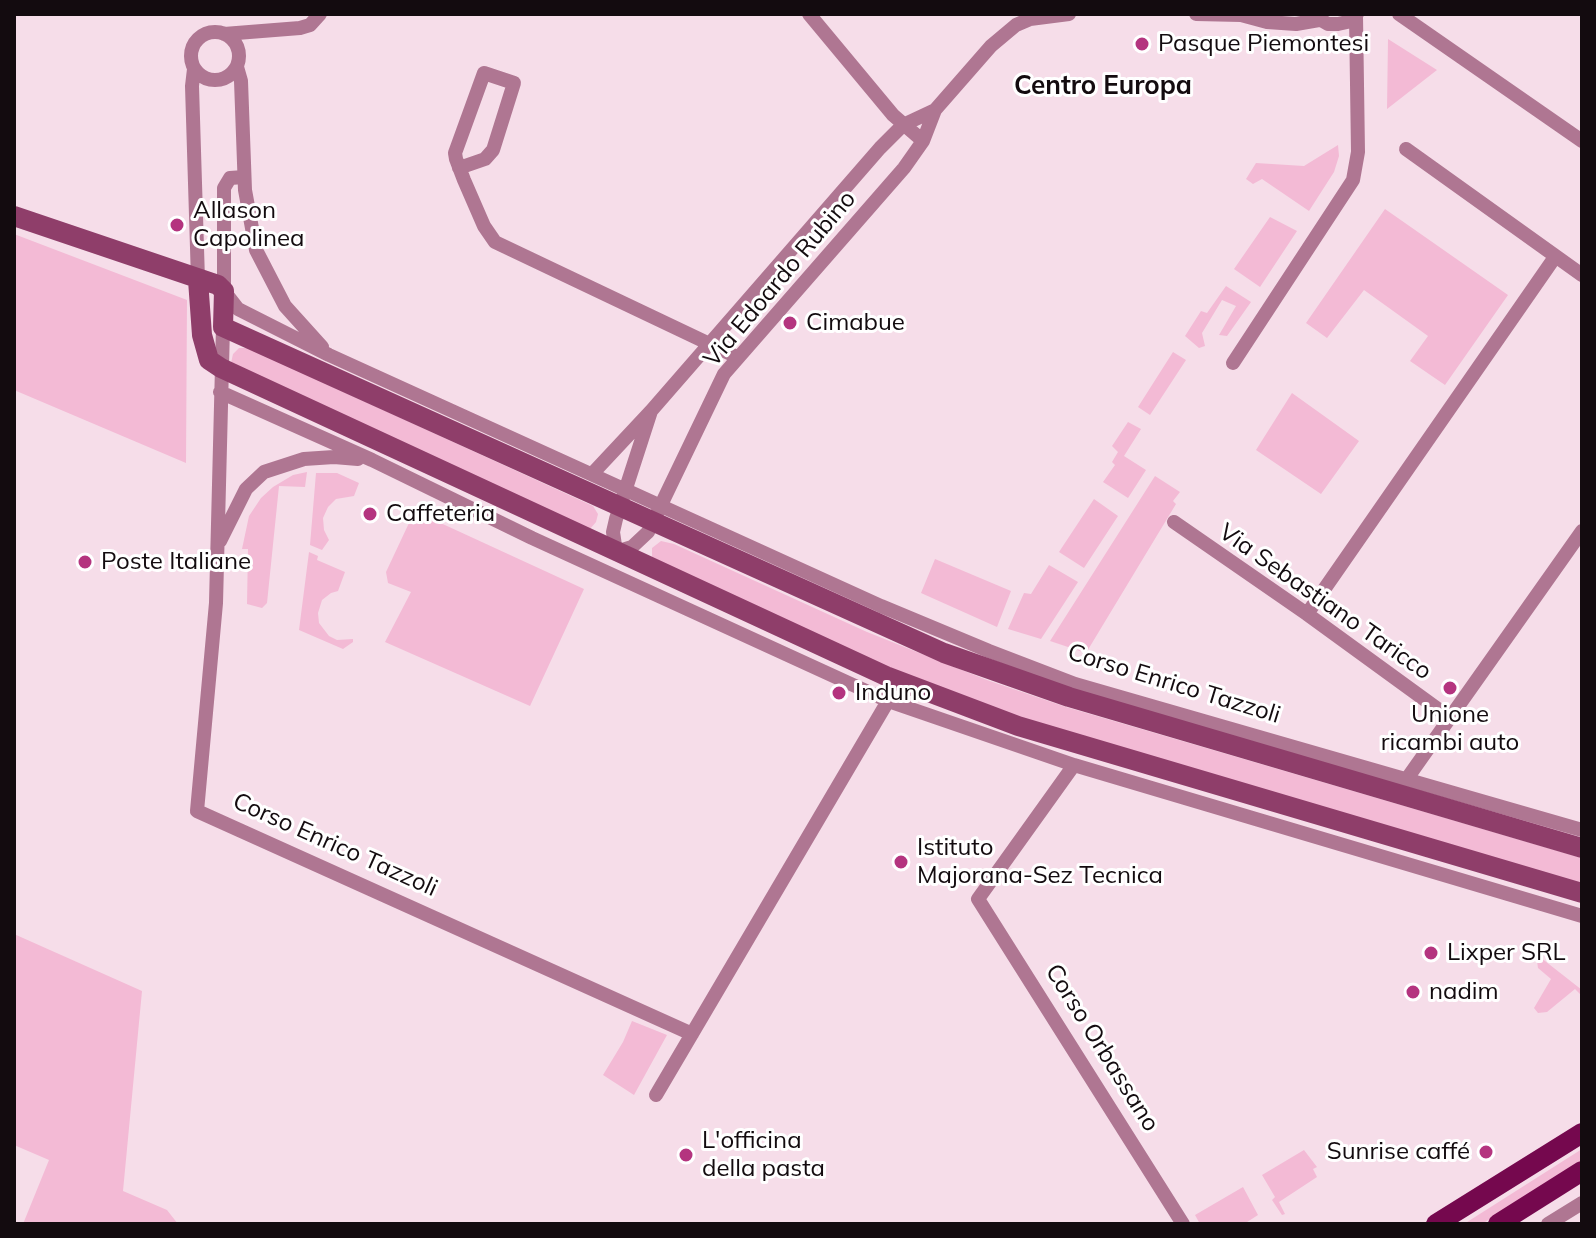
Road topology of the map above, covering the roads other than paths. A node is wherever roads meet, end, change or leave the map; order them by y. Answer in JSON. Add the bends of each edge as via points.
{"nodes":[{"id":1,"x":320,"y":14,"type":"edge"},
{"id":2,"x":809,"y":14,"type":"edge"},
{"id":3,"x":1069,"y":14,"type":"edge"},
{"id":4,"x":1196,"y":14,"type":"edge"},
{"id":5,"x":1399,"y":14,"type":"edge"},
{"id":6,"x":1243,"y":15,"type":"edge"},
{"id":7,"x":1356,"y":15,"type":"edge"},
{"id":8,"x":1316,"y":17,"type":"edge"},
{"id":9,"x":263,"y":31,"type":"junction"},
{"id":10,"x":224,"y":34,"type":"junction"},
{"id":11,"x":238,"y":47,"type":"junction"},
{"id":12,"x":237,"y":67,"type":"junction"},
{"id":13,"x":194,"y":69,"type":"junction"},
{"id":14,"x":935,"y":110,"type":"junction"},
{"id":15,"x":903,"y":125,"type":"junction"},
{"id":16,"x":923,"y":141,"type":"junction"},
{"id":17,"x":1582,"y":141,"type":"edge"},
{"id":18,"x":1406,"y":149,"type":"dead end"},
{"id":19,"x":459,"y":168,"type":"junction"},
{"id":20,"x":244,"y":177,"type":"junction"},
{"id":21,"x":14,"y":216,"type":"edge"},
{"id":22,"x":1555,"y":257,"type":"junction"},
{"id":23,"x":1582,"y":275,"type":"edge"},
{"id":24,"x":198,"y":280,"type":"junction"},
{"id":25,"x":224,"y":291,"type":"junction"},
{"id":26,"x":223,"y":327,"type":"junction"},
{"id":27,"x":710,"y":344,"type":"junction"},
{"id":28,"x":329,"y":355,"type":"junction"},
{"id":29,"x":737,"y":357,"type":"junction"},
{"id":30,"x":1233,"y":363,"type":"dead end"},
{"id":31,"x":221,"y":368,"type":"junction"},
{"id":32,"x":220,"y":392,"type":"junction"},
{"id":33,"x":651,"y":411,"type":"junction"},
{"id":34,"x":372,"y":460,"type":"junction"},
{"id":35,"x":593,"y":473,"type":"junction"},
{"id":36,"x":622,"y":497,"type":"junction"},
{"id":37,"x":658,"y":514,"type":"junction"},
{"id":38,"x":1174,"y":522,"type":"dead end"},
{"id":39,"x":1582,"y":531,"type":"edge"},
{"id":40,"x":217,"y":548,"type":"junction"},
{"id":41,"x":616,"y":552,"type":"junction"},
{"id":42,"x":763,"y":552,"type":"junction"},
{"id":43,"x":784,"y":583,"type":"junction"},
{"id":44,"x":1307,"y":614,"type":"junction"},
{"id":45,"x":780,"y":627,"type":"junction"},
{"id":46,"x":803,"y":662,"type":"junction"},
{"id":47,"x":888,"y":701,"type":"junction"},
{"id":48,"x":1450,"y":718,"type":"junction"},
{"id":49,"x":1018,"y":726,"type":"junction"},
{"id":50,"x":963,"y":727,"type":"junction"},
{"id":51,"x":1074,"y":765,"type":"junction"},
{"id":52,"x":1406,"y":780,"type":"junction"},
{"id":53,"x":1582,"y":830,"type":"edge"},
{"id":54,"x":1389,"y":837,"type":"junction"},
{"id":55,"x":1582,"y":848,"type":"edge"},
{"id":56,"x":1429,"y":871,"type":"junction"},
{"id":57,"x":1582,"y":893,"type":"edge"},
{"id":58,"x":1582,"y":916,"type":"edge"},
{"id":59,"x":692,"y":1034,"type":"junction"},
{"id":60,"x":656,"y":1095,"type":"dead end"},
{"id":61,"x":1582,"y":1133,"type":"edge"},
{"id":62,"x":1582,"y":1171,"type":"edge"},
{"id":63,"x":1582,"y":1203,"type":"edge"},
{"id":64,"x":1183,"y":1224,"type":"edge"},
{"id":65,"x":1436,"y":1224,"type":"edge"},
{"id":66,"x":1498,"y":1224,"type":"edge"},
{"id":67,"x":1548,"y":1224,"type":"edge"}],
"edges":[{"from":1,"to":9,"type":"street","via":[[300,28]]},
{"from":2,"to":15,"type":"street"},
{"from":3,"to":14,"type":"street","name":"Via Edoardo Rubino","via":[[1030,19],[1003,34]]},
{"from":4,"to":6,"type":"street"},
{"from":5,"to":17,"type":"street"},
{"from":6,"to":8,"type":"street","via":[[1296,24]]},
{"from":7,"to":8,"type":"street","via":[[1338,24]]},
{"from":7,"to":30,"type":"street","via":[[1358,152],[1353,180]]},
{"from":9,"to":10,"type":"street"},
{"from":9,"to":11,"type":"street"},
{"from":10,"to":11,"type":"street"},
{"from":10,"to":13,"type":"street","via":[[213,32],[196,40],[191,49]]},
{"from":11,"to":12,"type":"street"},
{"from":12,"to":13,"type":"street","via":[[218,81],[200,77]]},
{"from":12,"to":20,"type":"street","name":"Corso Enrico Tazzoli"},
{"from":13,"to":24,"type":"street"},
{"from":14,"to":15,"type":"street","name":"Via Edoardo Rubino"},
{"from":14,"to":16,"type":"street","name":"Via Edoardo Rubino"},
{"from":15,"to":16,"type":"street"},
{"from":15,"to":27,"type":"street","name":"Via Edoardo Rubino"},
{"from":16,"to":29,"type":"street","name":"Via Edoardo Rubino"},
{"from":18,"to":22,"type":"street"},
{"from":19,"to":19,"type":"street","via":[[485,159],[493,150],[514,83],[484,73],[456,147]]},
{"from":19,"to":27,"type":"street","via":[[495,242]]},
{"from":20,"to":25,"type":"street","name":"Corso Enrico Tazzoli","via":[[230,178],[224,188]]},
{"from":20,"to":28,"type":"street","name":"Corso Enrico Tazzoli","via":[[261,262],[285,306]]},
{"from":21,"to":24,"type":"street","name":"Corso Enrico Tazzoli"},
{"from":22,"to":23,"type":"street"},
{"from":22,"to":44,"type":"street"},
{"from":24,"to":25,"type":"street","name":"Corso Enrico Tazzoli"},
{"from":24,"to":31,"type":"street","via":[[202,335],[209,360]]},
{"from":25,"to":26,"type":"street","name":"Corso Enrico Tazzoli"},
{"from":25,"to":28,"type":"street","name":"Corso Enrico Tazzoli","via":[[238,309]]},
{"from":26,"to":31,"type":"street","name":"Corso Enrico Tazzoli"},
{"from":26,"to":36,"type":"street","name":"Corso Enrico Tazzoli"},
{"from":27,"to":29,"type":"street"},
{"from":27,"to":33,"type":"street","name":"Via Edoardo Rubino"},
{"from":28,"to":35,"type":"street","name":"Corso Enrico Tazzoli"},
{"from":29,"to":37,"type":"street","name":"Via Edoardo Rubino"},
{"from":31,"to":32,"type":"street","name":"Corso Enrico Tazzoli"},
{"from":31,"to":41,"type":"street","name":"Corso Enrico Tazzoli"},
{"from":32,"to":34,"type":"street","name":"Corso Enrico Tazzoli"},
{"from":32,"to":40,"type":"street","name":"Corso Enrico Tazzoli"},
{"from":33,"to":35,"type":"street","name":"Via Edoardo Rubino"},
{"from":33,"to":36,"type":"street","name":"Via Edoardo Rubino"},
{"from":34,"to":40,"type":"street","name":"Corso Enrico Tazzoli","via":[[304,459],[264,472],[246,489]]},
{"from":34,"to":46,"type":"street","name":"Corso Enrico Tazzoli"},
{"from":35,"to":36,"type":"street","name":"Corso Enrico Tazzoli"},
{"from":36,"to":37,"type":"street","name":"Corso Enrico Tazzoli"},
{"from":36,"to":41,"type":"street","name":"Via Edoardo Rubino","via":[[613,532]]},
{"from":37,"to":41,"type":"street","name":"Via Edoardo Rubino","via":[[641,540]]},
{"from":37,"to":42,"type":"street","name":"Corso Enrico Tazzoli"},
{"from":37,"to":43,"type":"street","name":"Corso Enrico Tazzoli"},
{"from":38,"to":44,"type":"street","name":"Via Sebastiano Taricco"},
{"from":39,"to":48,"type":"street"},
{"from":40,"to":59,"type":"street","name":"Corso Enrico Tazzoli","via":[[197,811]]},
{"from":41,"to":45,"type":"street","name":"Corso Enrico Tazzoli"},
{"from":42,"to":43,"type":"street"},
{"from":42,"to":52,"type":"street","name":"Corso Enrico Tazzoli","via":[[1075,684]]},
{"from":43,"to":55,"type":"street","name":"Corso Enrico Tazzoli","via":[[944,653],[1069,697]]},
{"from":44,"to":48,"type":"street","name":"Via Sebastiano Taricco"},
{"from":45,"to":46,"type":"street"},
{"from":45,"to":49,"type":"street","name":"Corso Enrico Tazzoli","via":[[910,686]]},
{"from":46,"to":47,"type":"street","name":"Corso Enrico Tazzoli"},
{"from":47,"to":50,"type":"street","name":"Corso Enrico Tazzoli"},
{"from":47,"to":59,"type":"street"},
{"from":48,"to":52,"type":"street"},
{"from":49,"to":50,"type":"street","name":"Corso Enrico Tazzoli"},
{"from":49,"to":54,"type":"street","name":"Corso Enrico Tazzoli"},
{"from":50,"to":51,"type":"street","name":"Corso Enrico Tazzoli"},
{"from":51,"to":56,"type":"street","name":"Corso Enrico Tazzoli"},
{"from":51,"to":64,"type":"street","name":"Corso Orbassano","via":[[978,899]]},
{"from":52,"to":53,"type":"street","name":"Corso Enrico Tazzoli"},
{"from":54,"to":56,"type":"street","name":"Corso Enrico Tazzoli"},
{"from":54,"to":57,"type":"street","name":"Corso Enrico Tazzoli"},
{"from":56,"to":58,"type":"street","name":"Corso Enrico Tazzoli"},
{"from":59,"to":60,"type":"street"},
{"from":61,"to":65,"type":"main road"},
{"from":62,"to":66,"type":"main road"},
{"from":63,"to":67,"type":"street"}]}
